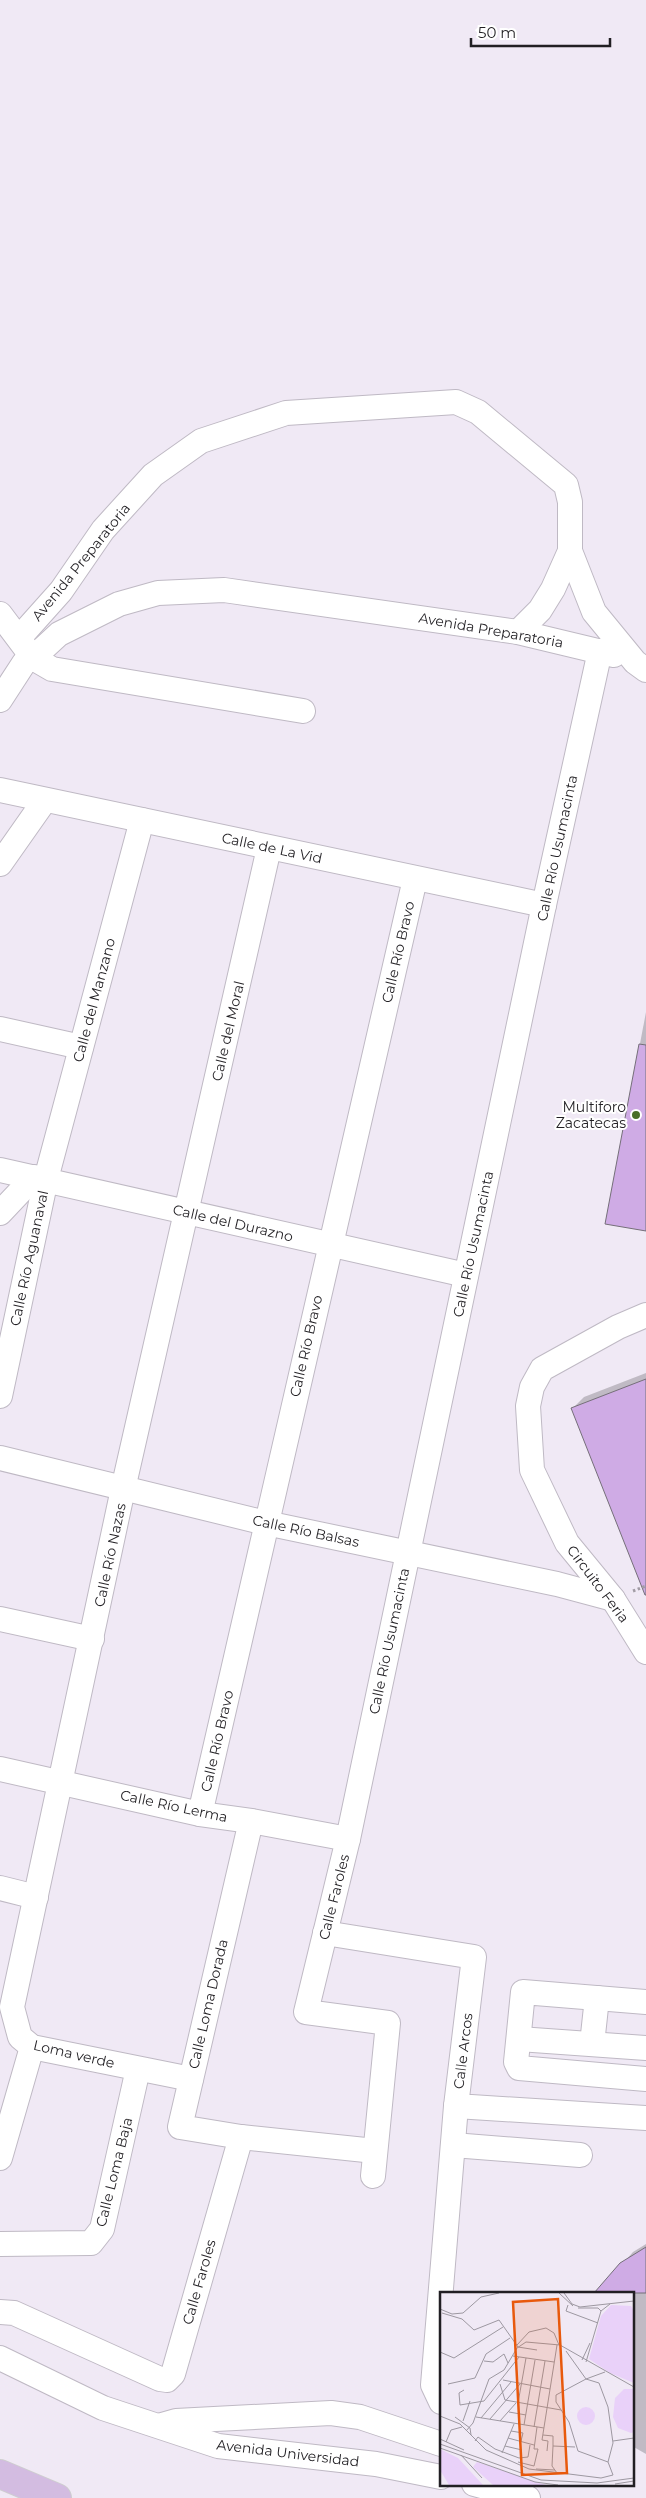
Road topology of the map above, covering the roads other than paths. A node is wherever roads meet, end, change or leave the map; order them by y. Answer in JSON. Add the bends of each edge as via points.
{"nodes":[{"id":1,"x":570,"y":552,"type":"junction"},
{"id":2,"x":0,"y":614,"type":"edge"},
{"id":3,"x":518,"y":632,"type":"junction"},
{"id":4,"x":19,"y":638,"type":"junction"},
{"id":5,"x":600,"y":651,"type":"junction"},
{"id":6,"x":33,"y":658,"type":"junction"},
{"id":7,"x":640,"y":666,"type":"edge"},
{"id":8,"x":0,"y":700,"type":"edge"},
{"id":9,"x":303,"y":711,"type":"dead end"},
{"id":10,"x":0,"y":790,"type":"edge"},
{"id":11,"x":45,"y":800,"type":"junction"},
{"id":12,"x":142,"y":820,"type":"junction"},
{"id":13,"x":269,"y":848,"type":"junction"},
{"id":14,"x":0,"y":864,"type":"edge"},
{"id":15,"x":415,"y":879,"type":"junction"},
{"id":16,"x":544,"y":905,"type":"junction"},
{"id":17,"x":0,"y":1029,"type":"edge"},
{"id":18,"x":81,"y":1047,"type":"junction"},
{"id":19,"x":0,"y":1170,"type":"edge"},
{"id":20,"x":40,"y":1178,"type":"junction"},
{"id":21,"x":0,"y":1213,"type":"edge"},
{"id":22,"x":187,"y":1214,"type":"junction"},
{"id":23,"x":329,"y":1245,"type":"junction"},
{"id":24,"x":466,"y":1275,"type":"junction"},
{"id":25,"x":646,"y":1314,"type":"edge"},
{"id":26,"x":0,"y":1396,"type":"edge"},
{"id":27,"x":0,"y":1458,"type":"edge"},
{"id":28,"x":123,"y":1489,"type":"junction"},
{"id":29,"x":266,"y":1522,"type":"junction"},
{"id":30,"x":408,"y":1553,"type":"junction"},
{"id":31,"x":613,"y":1599,"type":"junction"},
{"id":32,"x":0,"y":1619,"type":"edge"},
{"id":33,"x":92,"y":1639,"type":"junction"},
{"id":34,"x":646,"y":1652,"type":"edge"},
{"id":35,"x":0,"y":1769,"type":"edge"},
{"id":36,"x":60,"y":1781,"type":"junction"},
{"id":37,"x":200,"y":1814,"type":"junction"},
{"id":38,"x":251,"y":1821,"type":"junction"},
{"id":39,"x":348,"y":1839,"type":"junction"},
{"id":40,"x":0,"y":1888,"type":"edge"},
{"id":41,"x":36,"y":1897,"type":"junction"},
{"id":42,"x":325,"y":1933,"type":"junction"},
{"id":43,"x":597,"y":1998,"type":"junction"},
{"id":44,"x":646,"y":2002,"type":"edge"},
{"id":45,"x":6,"y":2005,"type":"edge"},
{"id":46,"x":519,"y":2039,"type":"junction"},
{"id":47,"x":592,"y":2044,"type":"junction"},
{"id":48,"x":32,"y":2047,"type":"junction"},
{"id":49,"x":646,"y":2048,"type":"edge"},
{"id":50,"x":138,"y":2069,"type":"junction"},
{"id":51,"x":190,"y":2079,"type":"junction"},
{"id":52,"x":646,"y":2079,"type":"edge"},
{"id":53,"x":456,"y":2106,"type":"junction"},
{"id":54,"x":646,"y":2118,"type":"edge"},
{"id":55,"x":4,"y":2133,"type":"edge"},
{"id":56,"x":241,"y":2137,"type":"junction"},
{"id":57,"x":453,"y":2145,"type":"junction"},
{"id":58,"x":375,"y":2151,"type":"junction"},
{"id":59,"x":580,"y":2155,"type":"dead end"},
{"id":60,"x":0,"y":2158,"type":"edge"},
{"id":61,"x":373,"y":2176,"type":"dead end"},
{"id":62,"x":0,"y":2244,"type":"edge"},
{"id":63,"x":440,"y":2292,"type":"edge"},
{"id":64,"x":440,"y":2294,"type":"edge"},
{"id":65,"x":0,"y":2312,"type":"edge"},
{"id":66,"x":0,"y":2358,"type":"edge"},
{"id":67,"x":440,"y":2400,"type":"edge"},
{"id":68,"x":158,"y":2426,"type":"junction"},
{"id":69,"x":440,"y":2444,"type":"edge"},
{"id":70,"x":0,"y":2474,"type":"edge"},
{"id":71,"x":440,"y":2477,"type":"edge"},
{"id":72,"x":485,"y":2486,"type":"edge"},
{"id":73,"x":511,"y":2491,"type":"edge"},
{"id":74,"x":57,"y":2498,"type":"edge"}],
"edges":[{"from":1,"to":3,"type":"street","via":[[540,610]]},
{"from":1,"to":4,"type":"street","name":"Avenida Preparatoria","via":[[570,502],[566,485],[478,412],[456,402],[286,413],[201,441],[153,475],[103,530],[61,591]]},
{"from":1,"to":7,"type":"street","name":"Avenida Preparatoria","via":[[594,612]]},
{"from":2,"to":4,"type":"street"},
{"from":3,"to":5,"type":"street","name":"Avenida Preparatoria"},
{"from":3,"to":6,"type":"street","name":"Avenida Preparatoria","via":[[224,590],[158,593],[119,604],[60,634]]},
{"from":4,"to":6,"type":"street"},
{"from":5,"to":7,"type":"street","name":"Avenida Preparatoria"},
{"from":5,"to":16,"type":"street","name":"Calle Río Usumacinta"},
{"from":6,"to":8,"type":"street","name":"Avenida Preparatoria","via":[[24,663]]},
{"from":6,"to":9,"type":"street","via":[[52,668]]},
{"from":10,"to":11,"type":"street","name":"Calle de La Vid"},
{"from":11,"to":12,"type":"street","name":"Calle de La Vid"},
{"from":11,"to":14,"type":"street"},
{"from":12,"to":13,"type":"street","name":"Calle de La Vid"},
{"from":12,"to":18,"type":"street","name":"Calle del Manzano"},
{"from":13,"to":15,"type":"street","name":"Calle de La Vid"},
{"from":13,"to":22,"type":"street","name":"Calle del Moral"},
{"from":15,"to":16,"type":"street","name":"Calle de La Vid"},
{"from":15,"to":23,"type":"street","name":"Calle Río Bravo"},
{"from":16,"to":24,"type":"street","name":"Calle Río Usumacinta"},
{"from":17,"to":18,"type":"street"},
{"from":18,"to":20,"type":"street","name":"Calle del Manzano"},
{"from":19,"to":20,"type":"street","name":"Calle del Durazno"},
{"from":20,"to":21,"type":"street"},
{"from":20,"to":22,"type":"street","name":"Calle del Durazno"},
{"from":20,"to":26,"type":"street","name":"Calle Río Aguanaval"},
{"from":22,"to":23,"type":"street","name":"Calle del Durazno"},
{"from":22,"to":28,"type":"street","name":"Calle Río Nazas"},
{"from":23,"to":24,"type":"street","name":"Calle del Durazno"},
{"from":23,"to":29,"type":"street","name":"Calle Río Bravo"},
{"from":24,"to":30,"type":"street","name":"Calle Río Usumacinta"},
{"from":25,"to":31,"type":"street","name":"Circuito Feria","via":[[542,1369],[532,1387],[528,1406],[532,1470],[568,1543]]},
{"from":27,"to":28,"type":"street","name":"Calle Río Balsas"},
{"from":28,"to":29,"type":"street","name":"Calle Río Balsas"},
{"from":28,"to":33,"type":"street","name":"Calle Río Nazas"},
{"from":29,"to":30,"type":"street","name":"Calle Río Balsas"},
{"from":29,"to":37,"type":"street","name":"Calle Río Bravo"},
{"from":30,"to":31,"type":"street","name":"Calle Río Balsas"},
{"from":30,"to":39,"type":"street","name":"Calle Río Usumacinta"},
{"from":31,"to":34,"type":"street","name":"Circuito Feria"},
{"from":32,"to":33,"type":"street"},
{"from":33,"to":36,"type":"street","name":"Calle Río Nazas"},
{"from":35,"to":36,"type":"street","name":"Calle Río Lerma"},
{"from":36,"to":37,"type":"street","name":"Calle Río Lerma"},
{"from":36,"to":41,"type":"street","name":"Calle Río Nazas"},
{"from":37,"to":38,"type":"street","name":"Calle Río Lerma"},
{"from":38,"to":39,"type":"street","name":"Calle Río Lerma"},
{"from":38,"to":51,"type":"street","name":"Calle Loma Dorada"},
{"from":39,"to":42,"type":"street","name":"Calle Faroles"},
{"from":40,"to":41,"type":"street"},
{"from":41,"to":45,"type":"street","name":"Loma verde"},
{"from":42,"to":53,"type":"street","name":"Calle Arcos","via":[[474,1958]]},
{"from":42,"to":58,"type":"street","name":"Calle Faroles","via":[[306,2012],[388,2023]]},
{"from":43,"to":44,"type":"street"},
{"from":43,"to":46,"type":"street","via":[[523,1992]]},
{"from":43,"to":47,"type":"street"},
{"from":45,"to":48,"type":"street","name":"Loma verde","via":[[20,2037]]},
{"from":46,"to":47,"type":"street"},
{"from":46,"to":52,"type":"street","via":[[516,2062],[519,2068]]},
{"from":47,"to":49,"type":"street"},
{"from":48,"to":50,"type":"street","name":"Loma verde"},
{"from":48,"to":55,"type":"street"},
{"from":50,"to":51,"type":"street","name":"Loma verde"},
{"from":50,"to":62,"type":"street","name":"Calle Loma Baja","via":[[102,2230],[91,2243]]},
{"from":51,"to":56,"type":"street","name":"Calle Loma Dorada","via":[[180,2127]]},
{"from":53,"to":54,"type":"street","name":"Calle Arcos"},
{"from":53,"to":57,"type":"street"},
{"from":55,"to":60,"type":"street"},
{"from":56,"to":58,"type":"street"},
{"from":56,"to":65,"type":"street","name":"Calle Faroles","via":[[173,2374],[167,2380],[14,2313]]},
{"from":57,"to":59,"type":"street"},
{"from":57,"to":63,"type":"street"},
{"from":58,"to":61,"type":"street","name":"Calle Faroles"},
{"from":64,"to":67,"type":"street","via":[[432,2385]]},
{"from":66,"to":68,"type":"street","name":"Avenida Universidad","via":[[103,2408]]},
{"from":68,"to":69,"type":"street","via":[[176,2421],[330,2414],[360,2417]]},
{"from":68,"to":71,"type":"street","name":"Avenida Universidad","via":[[218,2446],[376,2464]]},
{"from":70,"to":74,"type":"main road"},
{"from":72,"to":73,"type":"street"}]}
